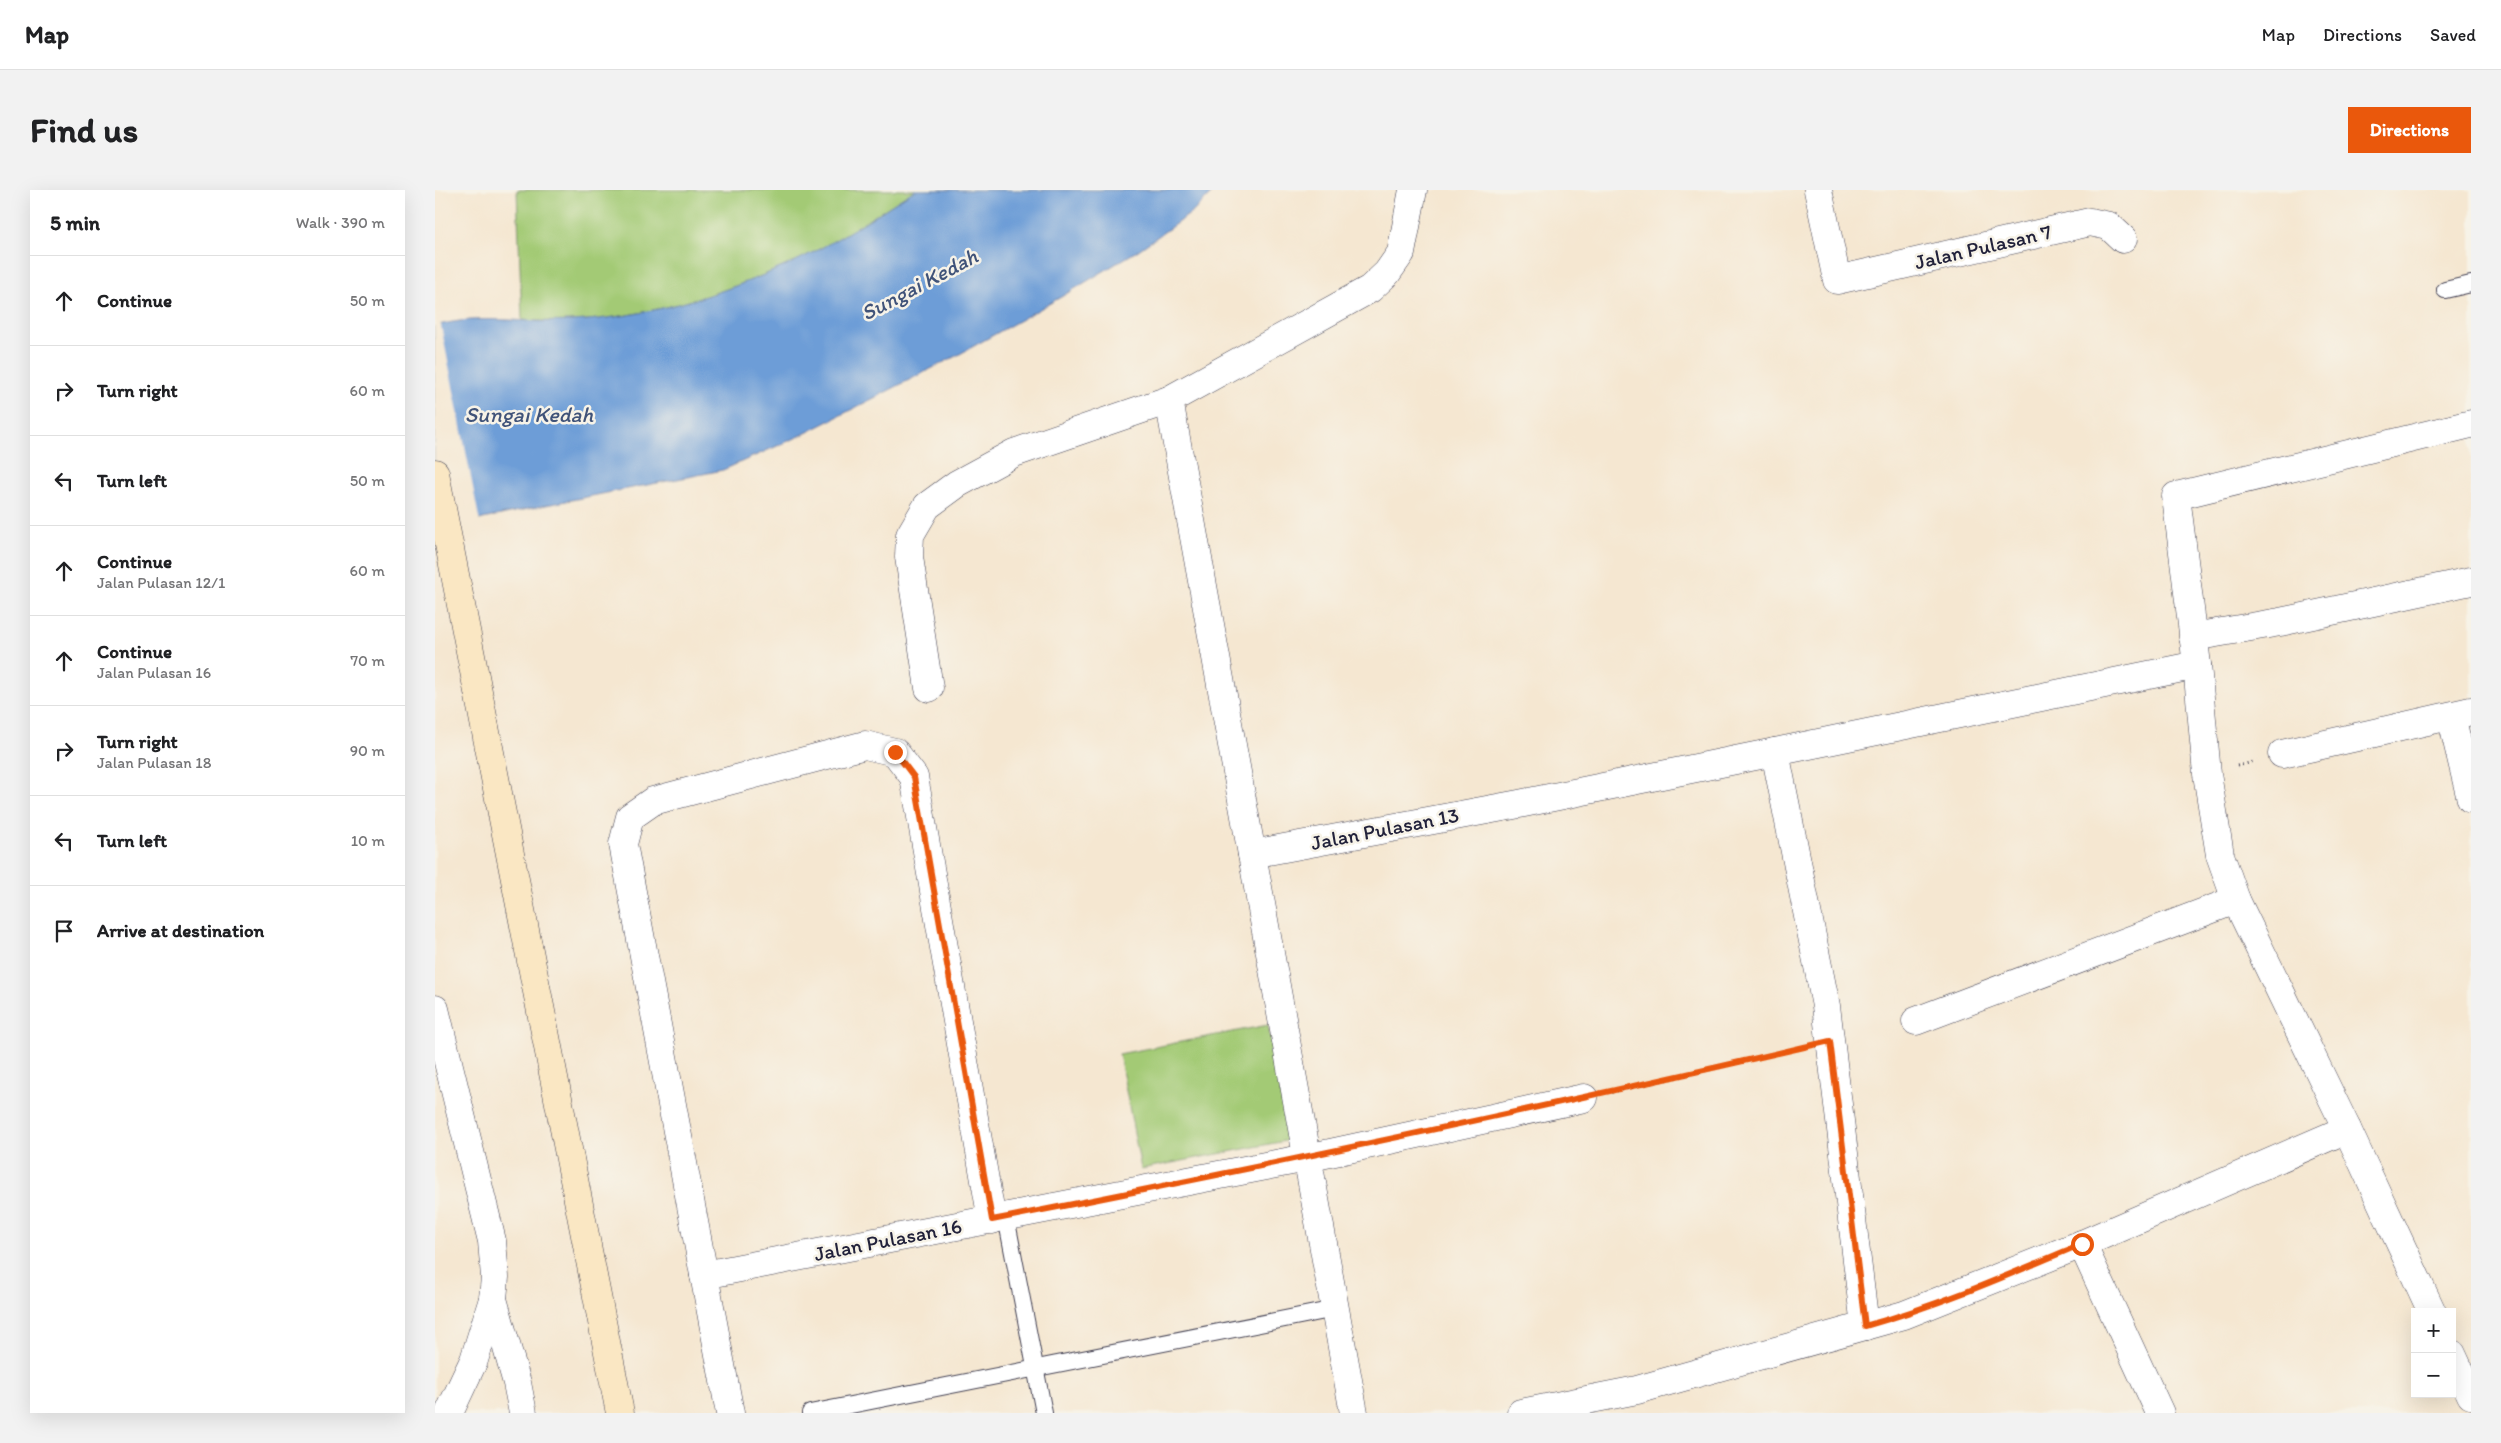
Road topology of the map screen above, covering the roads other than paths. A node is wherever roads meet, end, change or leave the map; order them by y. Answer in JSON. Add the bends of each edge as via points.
{"nodes":[{"id":1,"x":1413,"y":190,"type":"edge"},
{"id":2,"x":1818,"y":190,"type":"edge"},
{"id":3,"x":2123,"y":239,"type":"dead end"},
{"id":4,"x":2471,"y":284,"type":"edge"},
{"id":5,"x":2445,"y":290,"type":"dead end"},
{"id":6,"x":1169,"y":400,"type":"junction"},
{"id":7,"x":2471,"y":424,"type":"edge"},
{"id":8,"x":435,"y":473,"type":"edge"},
{"id":9,"x":2471,"y":581,"type":"edge"},
{"id":10,"x":2193,"y":637,"type":"junction"},
{"id":11,"x":2197,"y":665,"type":"junction"},
{"id":12,"x":929,"y":688,"type":"dead end"},
{"id":13,"x":2461,"y":713,"type":"edge"},
{"id":14,"x":1775,"y":752,"type":"junction"},
{"id":15,"x":2282,"y":754,"type":"dead end"},
{"id":16,"x":2471,"y":799,"type":"edge"},
{"id":17,"x":1252,"y":854,"type":"junction"},
{"id":18,"x":2236,"y":900,"type":"junction"},
{"id":19,"x":435,"y":1009,"type":"edge"},
{"id":20,"x":1916,"y":1021,"type":"dead end"},
{"id":21,"x":1584,"y":1098,"type":"road end"},
{"id":22,"x":2347,"y":1128,"type":"junction"},
{"id":23,"x":1307,"y":1158,"type":"junction"},
{"id":24,"x":999,"y":1219,"type":"junction"},
{"id":25,"x":2082,"y":1244,"type":"junction"},
{"id":26,"x":704,"y":1275,"type":"junction"},
{"id":27,"x":493,"y":1299,"type":"junction"},
{"id":28,"x":2430,"y":1308,"type":"edge"},
{"id":29,"x":1335,"y":1309,"type":"junction"},
{"id":30,"x":1865,"y":1326,"type":"junction"},
{"id":31,"x":2456,"y":1363,"type":"edge"},
{"id":32,"x":1035,"y":1369,"type":"junction"},
{"id":33,"x":2471,"y":1395,"type":"edge"},
{"id":34,"x":449,"y":1413,"type":"edge"},
{"id":35,"x":523,"y":1413,"type":"edge"},
{"id":36,"x":620,"y":1413,"type":"edge"},
{"id":37,"x":730,"y":1413,"type":"edge"},
{"id":38,"x":810,"y":1413,"type":"edge"},
{"id":39,"x":1044,"y":1413,"type":"edge"},
{"id":40,"x":1354,"y":1413,"type":"edge"},
{"id":41,"x":1521,"y":1413,"type":"edge"},
{"id":42,"x":2160,"y":1413,"type":"edge"}],
"edges":[{"from":1,"to":6,"type":"street","via":[[1401,253],[1370,289]]},
{"from":2,"to":3,"type":"street","name":"Jalan Pulasan 7","via":[[1837,280],[2090,222],[2109,226]]},
{"from":4,"to":5,"type":"lane"},
{"from":6,"to":12,"type":"street","via":[[1014,453],[957,484],[927,506],[910,535],[909,557]]},
{"from":6,"to":17,"type":"street"},
{"from":7,"to":10,"type":"street","via":[[2176,496]]},
{"from":8,"to":36,"type":"main road"},
{"from":9,"to":10,"type":"street"},
{"from":10,"to":11,"type":"street"},
{"from":11,"to":14,"type":"street","name":"Jalan Pulasan 13"},
{"from":11,"to":18,"type":"street","via":[[2210,795],[2220,855]]},
{"from":13,"to":15,"type":"street"},
{"from":13,"to":16,"type":"street"},
{"from":14,"to":17,"type":"street","name":"Jalan Pulasan 13"},
{"from":14,"to":30,"type":"street","via":[[1826,1006]]},
{"from":17,"to":23,"type":"street"},
{"from":18,"to":20,"type":"street"},
{"from":18,"to":22,"type":"street"},
{"from":19,"to":27,"type":"street","via":[[492,1241]]},
{"from":21,"to":23,"type":"street","name":"Jalan Pulasan 16"},
{"from":22,"to":25,"type":"street"},
{"from":22,"to":28,"type":"street"},
{"from":23,"to":24,"type":"street","name":"Jalan Pulasan 16"},
{"from":23,"to":29,"type":"street"},
{"from":24,"to":26,"type":"street","name":"Jalan Pulasan 16"},
{"from":24,"to":26,"type":"street","via":[[914,777],[895,752],[865,745],[653,801],[630,817],[623,844]]},
{"from":24,"to":32,"type":"lane"},
{"from":25,"to":30,"type":"street","via":[[1904,1315]]},
{"from":25,"to":42,"type":"street"},
{"from":26,"to":37,"type":"street"},
{"from":27,"to":34,"type":"street","via":[[474,1360]]},
{"from":27,"to":35,"type":"street"},
{"from":29,"to":32,"type":"lane"},
{"from":29,"to":40,"type":"street"},
{"from":30,"to":41,"type":"street","via":[[1637,1390]]},
{"from":31,"to":33,"type":"street"},
{"from":32,"to":38,"type":"lane"},
{"from":32,"to":39,"type":"lane"}]}
